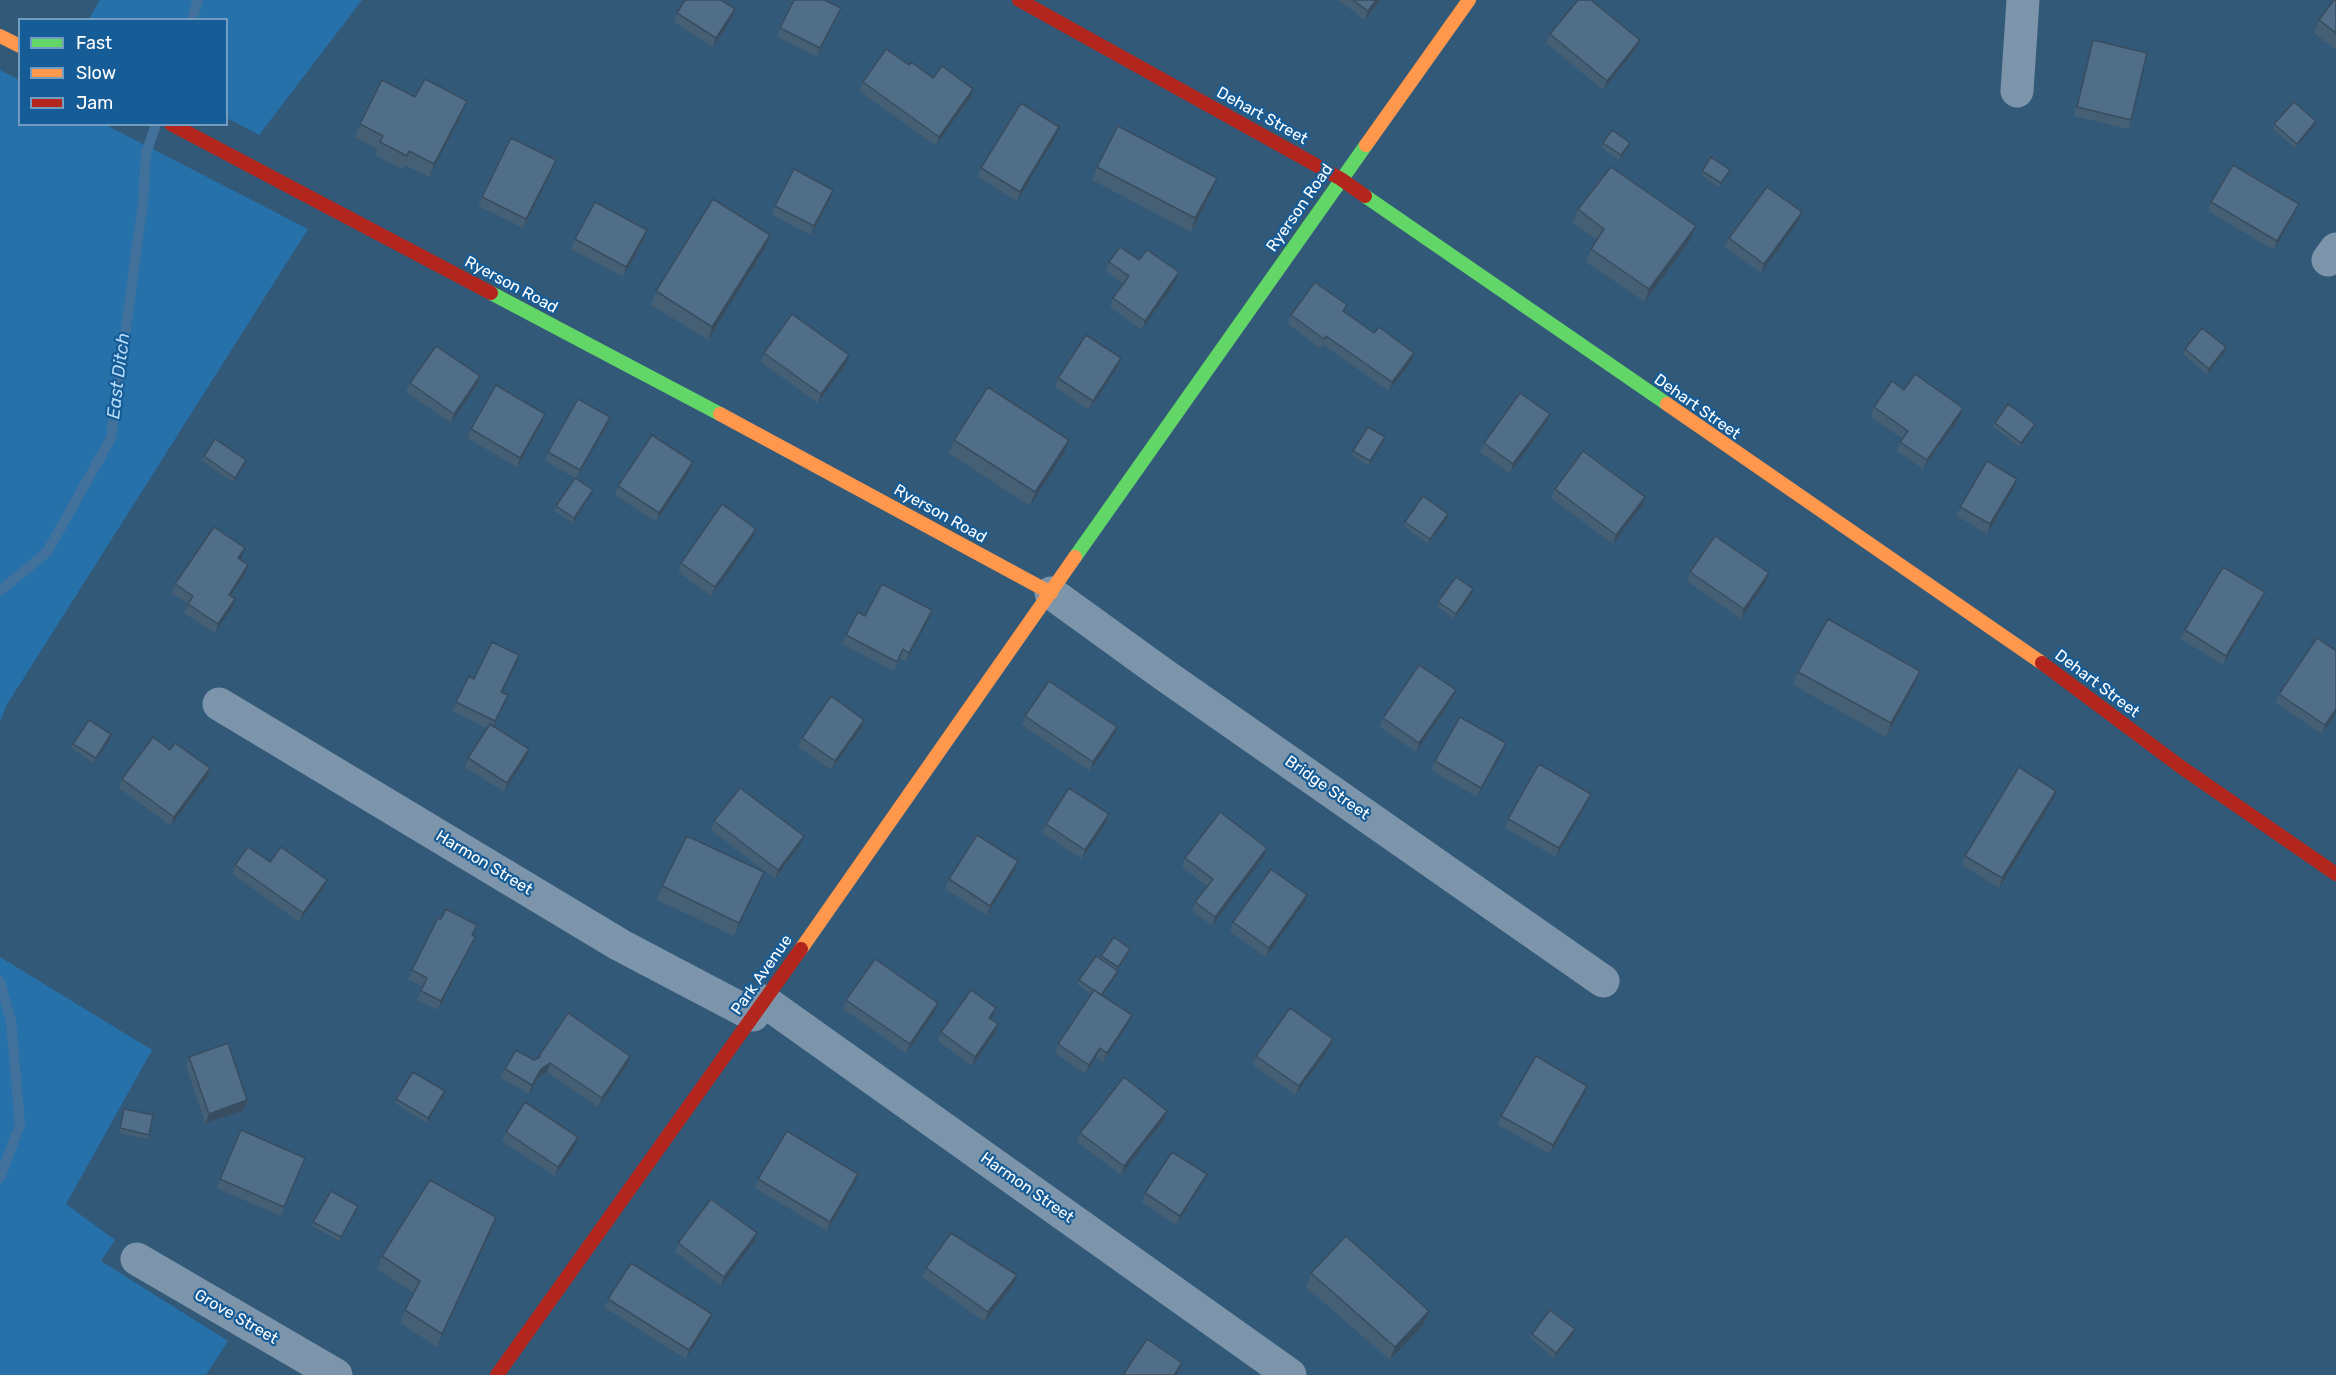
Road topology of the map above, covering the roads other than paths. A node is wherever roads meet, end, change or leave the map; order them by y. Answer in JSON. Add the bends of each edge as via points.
{"nodes":[{"id":1,"x":1019,"y":0,"type":"edge"},
{"id":2,"x":1469,"y":0,"type":"edge"},
{"id":3,"x":2023,"y":0,"type":"edge"},
{"id":4,"x":0,"y":36,"type":"edge"},
{"id":5,"x":18,"y":45,"type":"edge"},
{"id":6,"x":2017,"y":91,"type":"dead end"},
{"id":7,"x":175,"y":127,"type":"edge"},
{"id":8,"x":1341,"y":179,"type":"junction"},
{"id":9,"x":1051,"y":593,"type":"junction"},
{"id":10,"x":219,"y":704,"type":"dead end"},
{"id":11,"x":2336,"y":874,"type":"edge"},
{"id":12,"x":1603,"y":981,"type":"dead end"},
{"id":13,"x":759,"y":1008,"type":"junction"},
{"id":14,"x":137,"y":1258,"type":"dead end"},
{"id":15,"x":336,"y":1375,"type":"edge"},
{"id":16,"x":497,"y":1375,"type":"edge"},
{"id":17,"x":1290,"y":1375,"type":"edge"}],
"edges":[{"from":1,"to":8,"type":"street","name":"Dehart Street"},
{"from":2,"to":8,"type":"street","name":"Ryerson Road"},
{"from":3,"to":6,"type":"street"},
{"from":4,"to":5,"type":"street"},
{"from":7,"to":9,"type":"street","name":"Ryerson Road"},
{"from":8,"to":9,"type":"street","name":"Ryerson Road"},
{"from":8,"to":11,"type":"street","name":"Dehart Street","via":[[2029,654],[2181,767]]},
{"from":9,"to":12,"type":"street","name":"Bridge Street"},
{"from":9,"to":13,"type":"street","name":"Park Avenue"},
{"from":10,"to":13,"type":"street","name":"Harmon Street","via":[[620,945]]},
{"from":13,"to":16,"type":"street","name":"Park Avenue"},
{"from":13,"to":17,"type":"street","name":"Harmon Street"},
{"from":14,"to":15,"type":"street","name":"Grove Street"}]}
